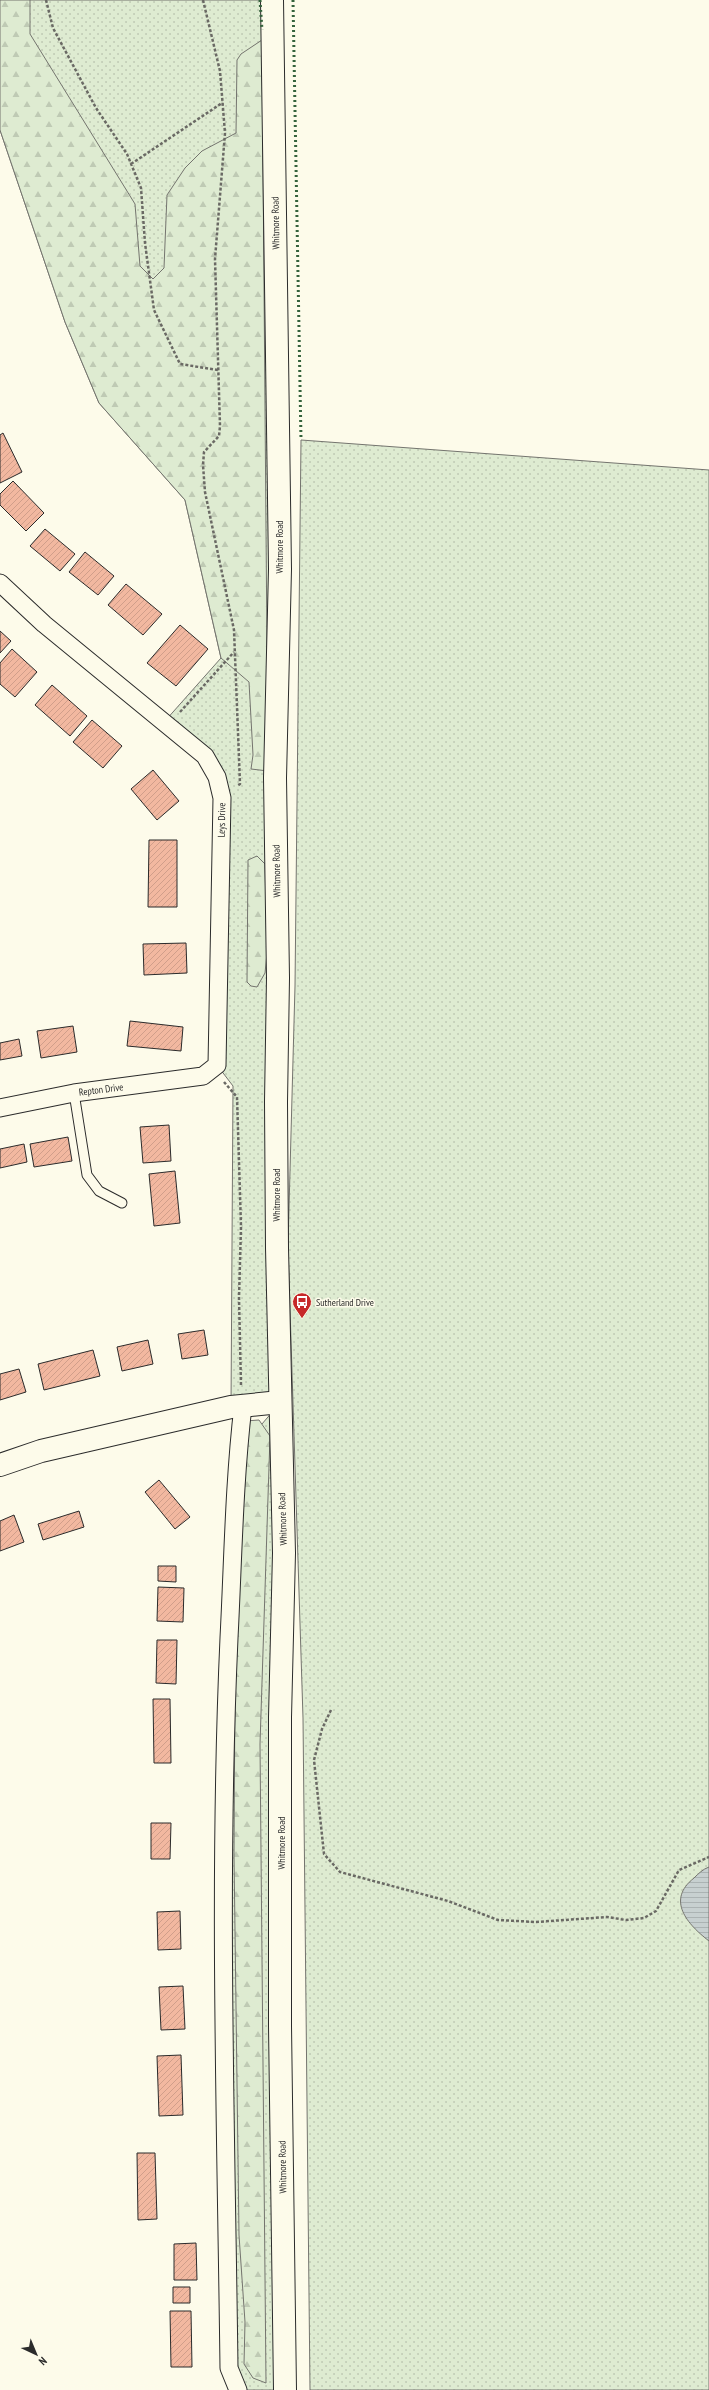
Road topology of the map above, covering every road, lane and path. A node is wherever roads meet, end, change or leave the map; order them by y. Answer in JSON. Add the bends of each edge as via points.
{"nodes":[{"id":1,"x":46,"y":0,"type":"edge"},
{"id":2,"x":203,"y":0,"type":"edge"},
{"id":3,"x":272,"y":0,"type":"edge"},
{"id":4,"x":222,"y":103,"type":"junction"},
{"id":5,"x":131,"y":164,"type":"junction"},
{"id":6,"x":218,"y":370,"type":"junction"},
{"id":7,"x":0,"y":583,"type":"edge"},
{"id":8,"x":235,"y":652,"type":"junction"},
{"id":9,"x":169,"y":724,"type":"junction"},
{"id":10,"x":221,"y":795,"type":"junction"},
{"id":11,"x":208,"y":1072,"type":"junction"},
{"id":12,"x":74,"y":1093,"type":"junction"},
{"id":13,"x":0,"y":1108,"type":"edge"},
{"id":14,"x":122,"y":1203,"type":"dead end"},
{"id":15,"x":280,"y":1402,"type":"junction"},
{"id":16,"x":243,"y":1406,"type":"junction"},
{"id":17,"x":0,"y":1465,"type":"edge"},
{"id":18,"x":331,"y":1710,"type":"dead end"},
{"id":19,"x":709,"y":1857,"type":"edge"},
{"id":20,"x":238,"y":2390,"type":"edge"},
{"id":21,"x":285,"y":2390,"type":"edge"}],
"edges":[{"from":1,"to":5,"type":"path","via":[[52,28],[96,108]]},
{"from":2,"to":4,"type":"path","via":[[220,71]]},
{"from":3,"to":15,"type":"main road","name":"Whitmore Road","via":[[280,569],[275,778],[278,978],[276,1240]]},
{"from":4,"to":5,"type":"path"},
{"from":4,"to":6,"type":"path","via":[[225,133],[215,259]]},
{"from":5,"to":6,"type":"path","via":[[141,188],[154,310],[180,364]]},
{"from":6,"to":8,"type":"path","via":[[219,436],[204,452],[202,465],[205,492],[234,630]]},
{"from":7,"to":9,"type":"street","name":"Leys Drive","via":[[44,624]]},
{"from":8,"to":9,"type":"path"},
{"from":8,"to":10,"type":"path","via":[[240,784]]},
{"from":9,"to":10,"type":"street","name":"Leys Drive","via":[[205,756],[217,777]]},
{"from":10,"to":11,"type":"street","name":"Leys Drive","via":[[217,1064]]},
{"from":11,"to":12,"type":"street","name":"Repton Drive"},
{"from":11,"to":16,"type":"path","via":[[237,1097],[241,1227],[240,1377]]},
{"from":12,"to":13,"type":"street","name":"Repton Drive"},
{"from":12,"to":14,"type":"lane","via":[[87,1175],[99,1191]]},
{"from":15,"to":16,"type":"main road"},
{"from":15,"to":21,"type":"main road","name":"Whitmore Road","via":[[284,1553],[280,1717],[280,2026]]},
{"from":16,"to":17,"type":"main road","via":[[41,1451]]},
{"from":16,"to":20,"type":"street","via":[[237,1461],[226,1706],[222,1872],[230,2368]]},
{"from":18,"to":19,"type":"path","via":[[322,1730],[314,1760],[324,1854],[340,1872],[448,1901],[498,1920],[536,1922],[607,1917],[626,1920],[644,1918],[656,1911],[679,1870]]}]}
